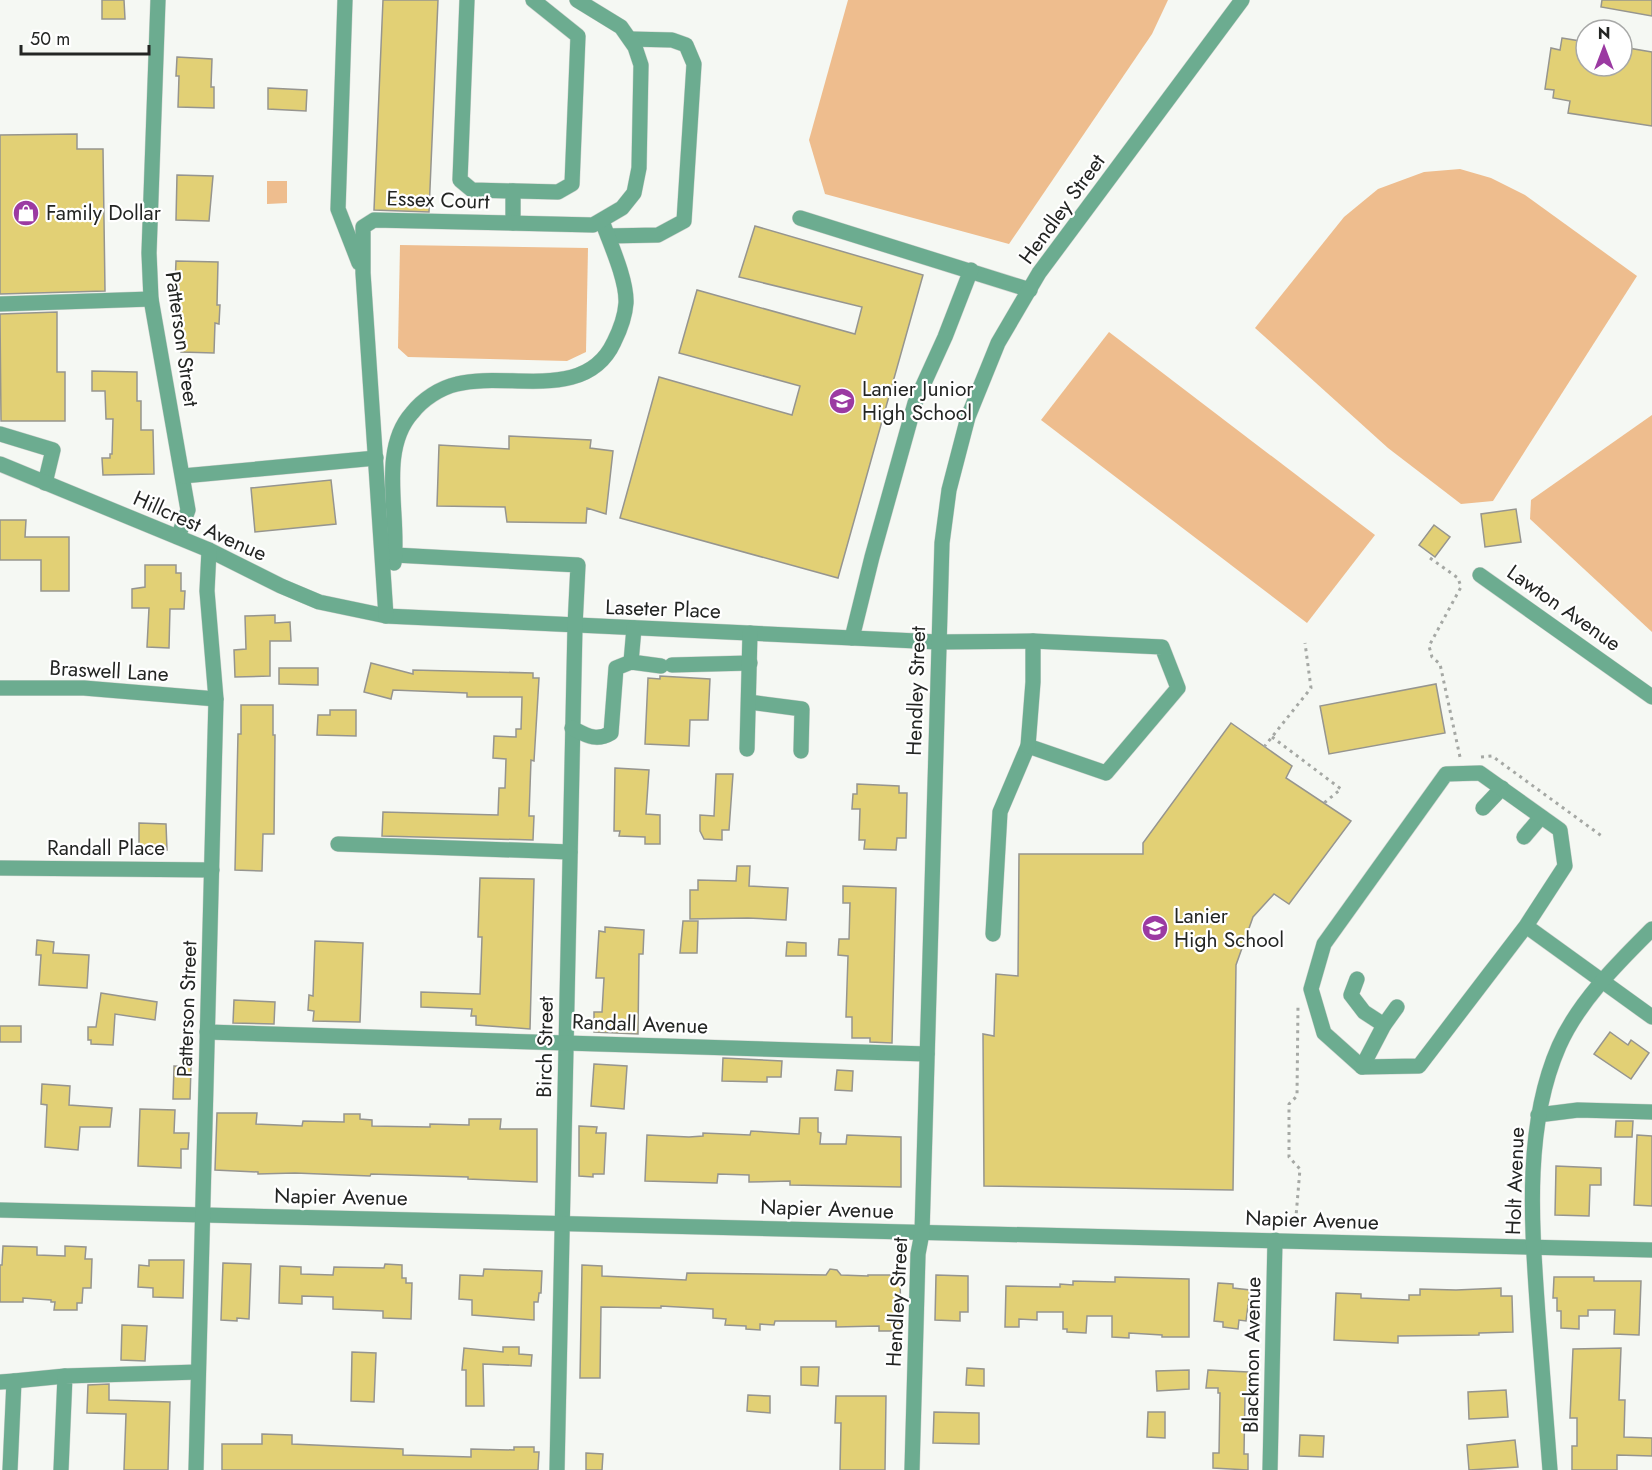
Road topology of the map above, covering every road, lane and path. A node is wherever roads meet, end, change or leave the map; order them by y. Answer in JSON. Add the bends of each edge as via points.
{"nodes":[{"id":1,"x":158,"y":0,"type":"edge"},
{"id":2,"x":345,"y":0,"type":"edge"},
{"id":3,"x":467,"y":0,"type":"edge"},
{"id":4,"x":533,"y":0,"type":"edge"},
{"id":5,"x":577,"y":0,"type":"edge"},
{"id":6,"x":1242,"y":0,"type":"edge"},
{"id":7,"x":630,"y":39,"type":"junction"},
{"id":8,"x":513,"y":191,"type":"junction"},
{"id":9,"x":800,"y":218,"type":"dead end"},
{"id":10,"x":602,"y":221,"type":"junction"},
{"id":11,"x":513,"y":224,"type":"junction"},
{"id":12,"x":608,"y":236,"type":"junction"},
{"id":13,"x":971,"y":270,"type":"junction"},
{"id":14,"x":363,"y":273,"type":"junction"},
{"id":15,"x":1029,"y":290,"type":"junction"},
{"id":16,"x":151,"y":299,"type":"junction"},
{"id":17,"x":0,"y":304,"type":"edge"},
{"id":18,"x":0,"y":434,"type":"edge"},
{"id":19,"x":376,"y":459,"type":"junction"},
{"id":20,"x":0,"y":464,"type":"edge"},
{"id":21,"x":183,"y":476,"type":"junction"},
{"id":22,"x":45,"y":483,"type":"junction"},
{"id":23,"x":178,"y":537,"type":"junction"},
{"id":24,"x":209,"y":550,"type":"junction"},
{"id":25,"x":395,"y":555,"type":"junction"},
{"id":26,"x":1430,"y":558,"type":"dead end"},
{"id":27,"x":1480,"y":575,"type":"dead end"},
{"id":28,"x":386,"y":616,"type":"junction"},
{"id":29,"x":575,"y":626,"type":"junction"},
{"id":30,"x":634,"y":628,"type":"junction"},
{"id":31,"x":750,"y":633,"type":"junction"},
{"id":32,"x":852,"y":638,"type":"junction"},
{"id":33,"x":1033,"y":641,"type":"junction"},
{"id":34,"x":938,"y":642,"type":"junction"},
{"id":35,"x":1305,"y":643,"type":"dead end"},
{"id":36,"x":631,"y":662,"type":"junction"},
{"id":37,"x":750,"y":663,"type":"junction"},
{"id":38,"x":0,"y":688,"type":"edge"},
{"id":39,"x":1652,"y":697,"type":"edge"},
{"id":40,"x":216,"y":699,"type":"junction"},
{"id":41,"x":749,"y":702,"type":"junction"},
{"id":42,"x":572,"y":728,"type":"junction"},
{"id":43,"x":1272,"y":737,"type":"junction"},
{"id":44,"x":1028,"y":746,"type":"junction"},
{"id":45,"x":1264,"y":747,"type":"dead end"},
{"id":46,"x":747,"y":749,"type":"dead end"},
{"id":47,"x":801,"y":751,"type":"dead end"},
{"id":48,"x":1502,"y":788,"type":"junction"},
{"id":49,"x":1324,"y":803,"type":"dead end"},
{"id":50,"x":1483,"y":808,"type":"dead end"},
{"id":51,"x":1542,"y":817,"type":"junction"},
{"id":52,"x":1524,"y":837,"type":"dead end"},
{"id":53,"x":1603,"y":837,"type":"dead end"},
{"id":54,"x":338,"y":844,"type":"dead end"},
{"id":55,"x":570,"y":852,"type":"junction"},
{"id":56,"x":0,"y":868,"type":"edge"},
{"id":57,"x":212,"y":870,"type":"junction"},
{"id":58,"x":1526,"y":926,"type":"junction"},
{"id":59,"x":1652,"y":929,"type":"edge"},
{"id":60,"x":993,"y":934,"type":"dead end"},
{"id":61,"x":1357,"y":979,"type":"dead end"},
{"id":62,"x":1603,"y":982,"type":"junction"},
{"id":63,"x":1298,"y":1002,"type":"dead end"},
{"id":64,"x":1396,"y":1007,"type":"dead end"},
{"id":65,"x":1652,"y":1017,"type":"edge"},
{"id":66,"x":1384,"y":1025,"type":"junction"},
{"id":67,"x":207,"y":1032,"type":"junction"},
{"id":68,"x":566,"y":1042,"type":"junction"},
{"id":69,"x":927,"y":1054,"type":"junction"},
{"id":70,"x":1362,"y":1067,"type":"junction"},
{"id":71,"x":1652,"y":1112,"type":"edge"},
{"id":72,"x":1538,"y":1115,"type":"junction"},
{"id":73,"x":0,"y":1210,"type":"edge"},
{"id":74,"x":203,"y":1215,"type":"junction"},
{"id":75,"x":562,"y":1223,"type":"junction"},
{"id":76,"x":922,"y":1233,"type":"junction"},
{"id":77,"x":1275,"y":1240,"type":"junction"},
{"id":78,"x":1294,"y":1241,"type":"junction"},
{"id":79,"x":1533,"y":1247,"type":"junction"},
{"id":80,"x":1652,"y":1250,"type":"edge"},
{"id":81,"x":198,"y":1372,"type":"junction"},
{"id":82,"x":65,"y":1376,"type":"junction"},
{"id":83,"x":7,"y":1382,"type":"edge"},
{"id":84,"x":10,"y":1470,"type":"edge"},
{"id":85,"x":61,"y":1470,"type":"edge"},
{"id":86,"x":196,"y":1470,"type":"edge"},
{"id":87,"x":557,"y":1470,"type":"edge"},
{"id":88,"x":912,"y":1470,"type":"edge"},
{"id":89,"x":1270,"y":1470,"type":"edge"},
{"id":90,"x":1550,"y":1470,"type":"edge"}],
"edges":[{"from":1,"to":16,"type":"street","name":"Patterson Street","via":[[149,253]]},
{"from":2,"to":14,"type":"street","via":[[338,209]]},
{"from":3,"to":8,"type":"street","via":[[460,180],[472,190]]},
{"from":4,"to":8,"type":"street","via":[[578,36],[572,184],[558,192]]},
{"from":5,"to":7,"type":"street","name":"Essex Court","via":[[621,27]]},
{"from":6,"to":15,"type":"street","name":"Hendley Street"},
{"from":7,"to":10,"type":"street","name":"Essex Court","via":[[641,65],[639,168],[634,193],[622,208]]},
{"from":7,"to":12,"type":"street","via":[[672,40],[686,45],[694,64],[684,221],[658,235]]},
{"from":8,"to":11,"type":"street"},
{"from":9,"to":13,"type":"street"},
{"from":10,"to":11,"type":"street","name":"Essex Court","via":[[593,225]]},
{"from":10,"to":12,"type":"street"},
{"from":11,"to":14,"type":"street","name":"Essex Court","via":[[374,220],[363,227]]},
{"from":12,"to":25,"type":"street","via":[[626,302],[622,325],[611,349],[596,366],[571,378],[549,381],[496,379],[457,384],[432,394],[411,413],[393,452]]},
{"from":13,"to":15,"type":"street"},
{"from":13,"to":32,"type":"street","via":[[915,403]]},
{"from":14,"to":19,"type":"street","name":"Essex Court"},
{"from":15,"to":34,"type":"street","name":"Hendley Street","via":[[998,343],[973,406],[949,490],[942,543]]},
{"from":16,"to":17,"type":"street"},
{"from":16,"to":21,"type":"street","name":"Patterson Street"},
{"from":18,"to":22,"type":"street","via":[[53,450]]},
{"from":19,"to":21,"type":"street"},
{"from":19,"to":28,"type":"street","name":"Essex Court"},
{"from":20,"to":22,"type":"street","name":"Hillcrest Avenue"},
{"from":21,"to":23,"type":"street","name":"Patterson Street","via":[[188,510]]},
{"from":22,"to":23,"type":"street","name":"Hillcrest Avenue"},
{"from":23,"to":24,"type":"street","name":"Hillcrest Avenue"},
{"from":24,"to":28,"type":"street","name":"Hillcrest Avenue","via":[[319,603]]},
{"from":24,"to":40,"type":"street","name":"Patterson Street","via":[[207,591]]},
{"from":25,"to":28,"type":"street"},
{"from":25,"to":29,"type":"street","name":"Birch Street","via":[[578,565]]},
{"from":26,"to":53,"type":"path","via":[[1458,578],[1461,587],[1429,646],[1432,657],[1440,664],[1460,758],[1492,756]]},
{"from":27,"to":39,"type":"street","name":"Lawton Avenue"},
{"from":28,"to":29,"type":"street","name":"Laseter Place"},
{"from":29,"to":30,"type":"street","name":"Laseter Place"},
{"from":29,"to":42,"type":"street","name":"Birch Street"},
{"from":30,"to":31,"type":"street","name":"Laseter Place"},
{"from":30,"to":36,"type":"street"},
{"from":31,"to":32,"type":"street","name":"Laseter Place"},
{"from":31,"to":37,"type":"street"},
{"from":32,"to":34,"type":"street","name":"Laseter Place"},
{"from":33,"to":34,"type":"street","name":"Laseter Place"},
{"from":33,"to":44,"type":"street"},
{"from":33,"to":44,"type":"street","name":"Laseter Place","via":[[1162,647],[1178,688],[1106,773]]},
{"from":34,"to":69,"type":"street","name":"Hendley Street"},
{"from":35,"to":43,"type":"path","via":[[1311,688]]},
{"from":36,"to":37,"type":"street","via":[[667,666]]},
{"from":36,"to":42,"type":"street","via":[[616,668],[611,734],[589,737]]},
{"from":37,"to":41,"type":"street"},
{"from":38,"to":40,"type":"street","name":"Braswell Lane","via":[[84,688]]},
{"from":40,"to":57,"type":"street","name":"Patterson Street"},
{"from":41,"to":46,"type":"street"},
{"from":41,"to":47,"type":"street","via":[[802,709]]},
{"from":42,"to":55,"type":"street","name":"Birch Street"},
{"from":43,"to":45,"type":"path"},
{"from":43,"to":49,"type":"path","via":[[1341,789]]},
{"from":44,"to":60,"type":"street","via":[[1000,812]]},
{"from":48,"to":50,"type":"street"},
{"from":48,"to":51,"type":"street"},
{"from":48,"to":70,"type":"street","via":[[1480,773],[1446,774],[1324,944],[1311,989],[1324,1033]]},
{"from":51,"to":52,"type":"street"},
{"from":51,"to":58,"type":"street","via":[[1560,830],[1565,866]]},
{"from":54,"to":55,"type":"street"},
{"from":55,"to":68,"type":"street","name":"Birch Street"},
{"from":56,"to":57,"type":"street","name":"Randall Place"},
{"from":57,"to":67,"type":"street","name":"Patterson Street"},
{"from":58,"to":62,"type":"street"},
{"from":58,"to":70,"type":"street","via":[[1419,1066]]},
{"from":59,"to":62,"type":"street","name":"Holt Avenue"},
{"from":61,"to":66,"type":"street","via":[[1351,994],[1364,1012]]},
{"from":62,"to":65,"type":"street"},
{"from":62,"to":72,"type":"street","name":"Holt Avenue","via":[[1560,1044],[1546,1079]]},
{"from":63,"to":78,"type":"path","via":[[1297,1096],[1289,1104],[1289,1157],[1300,1169]]},
{"from":64,"to":66,"type":"street"},
{"from":66,"to":70,"type":"street"},
{"from":67,"to":68,"type":"street","name":"Randall Avenue"},
{"from":67,"to":74,"type":"street","name":"Patterson Street"},
{"from":68,"to":69,"type":"street","name":"Randall Avenue"},
{"from":68,"to":75,"type":"street","name":"Birch Street"},
{"from":69,"to":76,"type":"street","name":"Hendley Street"},
{"from":71,"to":72,"type":"street","via":[[1578,1110]]},
{"from":72,"to":79,"type":"street","name":"Holt Avenue"},
{"from":73,"to":74,"type":"street","name":"Napier Avenue"},
{"from":74,"to":75,"type":"street","name":"Napier Avenue"},
{"from":74,"to":81,"type":"street","name":"Patterson Street"},
{"from":75,"to":76,"type":"street","name":"Napier Avenue"},
{"from":75,"to":87,"type":"street","name":"Birch Street"},
{"from":76,"to":77,"type":"street","name":"Napier Avenue"},
{"from":76,"to":88,"type":"street","name":"Hendley Street","via":[[918,1254]]},
{"from":77,"to":78,"type":"street","name":"Napier Avenue"},
{"from":77,"to":89,"type":"street","name":"Blackmon Avenue"},
{"from":78,"to":79,"type":"street","name":"Napier Avenue"},
{"from":79,"to":80,"type":"street","name":"Napier Avenue"},
{"from":79,"to":90,"type":"street","name":"Holt Avenue"},
{"from":81,"to":82,"type":"street"},
{"from":81,"to":86,"type":"street","name":"Patterson Street"},
{"from":82,"to":83,"type":"street"},
{"from":82,"to":85,"type":"street"},
{"from":83,"to":84,"type":"street"}]}
